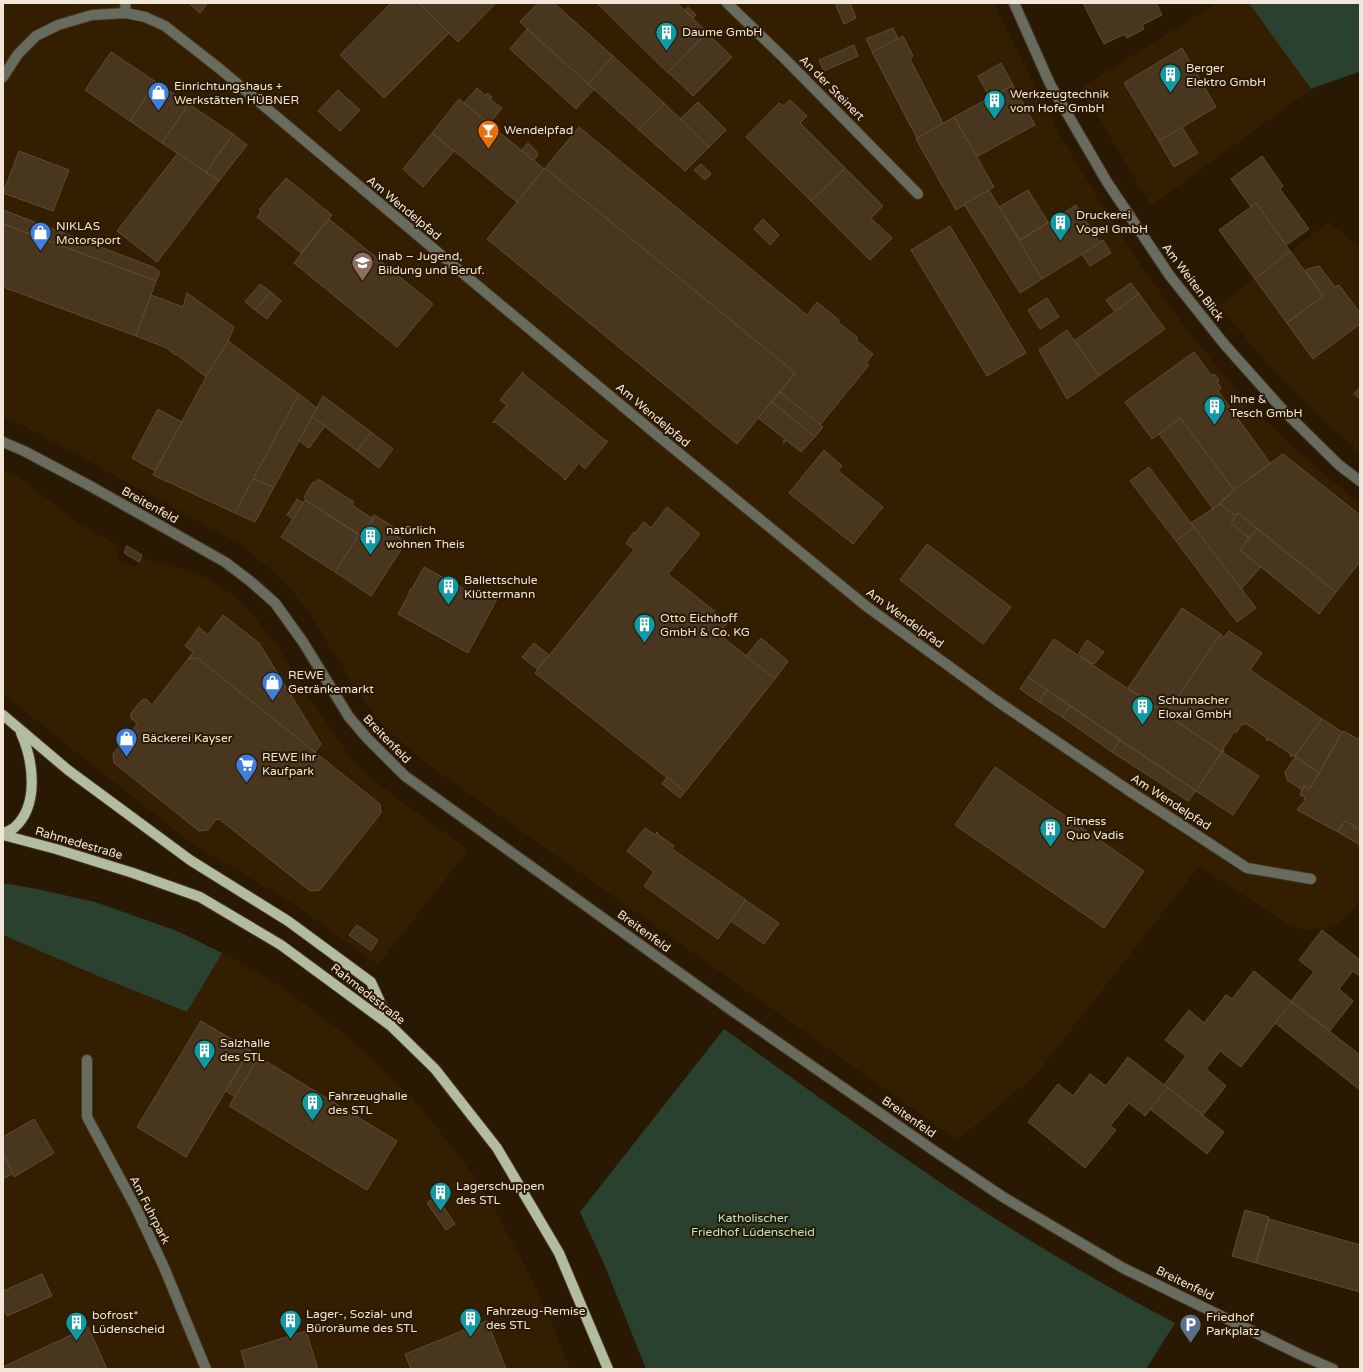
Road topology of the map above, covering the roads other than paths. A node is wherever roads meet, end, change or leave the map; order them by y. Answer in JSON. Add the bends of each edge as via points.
{"nodes":[{"id":1,"x":727,"y":3,"type":"edge"},
{"id":2,"x":1014,"y":3,"type":"edge"},
{"id":3,"x":125,"y":8,"type":"edge"},
{"id":4,"x":3,"y":78,"type":"edge"},
{"id":5,"x":918,"y":194,"type":"dead end"},
{"id":6,"x":3,"y":442,"type":"edge"},
{"id":7,"x":1360,"y":482,"type":"edge"},
{"id":8,"x":3,"y":716,"type":"edge"},
{"id":9,"x":20,"y":731,"type":"junction"},
{"id":10,"x":3,"y":834,"type":"edge"},
{"id":11,"x":1311,"y":879,"type":"dead end"},
{"id":12,"x":391,"y":1026,"type":"junction"},
{"id":13,"x":87,"y":1060,"type":"dead end"},
{"id":14,"x":206,"y":1369,"type":"edge"},
{"id":15,"x":608,"y":1369,"type":"edge"},
{"id":16,"x":1333,"y":1369,"type":"edge"}],
"edges":[{"from":1,"to":5,"type":"street","name":"An der Steinert"},
{"from":2,"to":7,"type":"street","name":"Am Weiten Blick","via":[[1050,84],[1108,182],[1170,276],[1225,345],[1283,410]]},
{"from":3,"to":4,"type":"street","name":"Am Wendelpfad","via":[[58,25],[36,36],[18,54]]},
{"from":3,"to":11,"type":"street","name":"Am Wendelpfad","via":[[165,26],[220,69],[651,430],[872,610],[997,701],[1247,868]]},
{"from":6,"to":16,"type":"street","name":"Breitenfeld","via":[[92,487],[225,562],[241,574],[275,602],[349,717],[405,776],[734,1012],[1009,1201],[1123,1268]]},
{"from":8,"to":9,"type":"main road","name":"Rahmedestraße"},
{"from":9,"to":10,"type":"main road","name":"Rahmedestraße","via":[[32,779],[30,801],[24,816],[14,828]]},
{"from":9,"to":12,"type":"main road","via":[[68,770],[190,860],[288,921],[371,982]]},
{"from":10,"to":12,"type":"main road","name":"Rahmedestraße","via":[[133,873],[200,897],[281,945]]},
{"from":12,"to":15,"type":"main road","name":"Rahmedestraße","via":[[434,1069],[497,1148],[559,1253]]},
{"from":13,"to":14,"type":"street","name":"Am Fuhrpark","via":[[87,1117],[164,1265]]}]}
